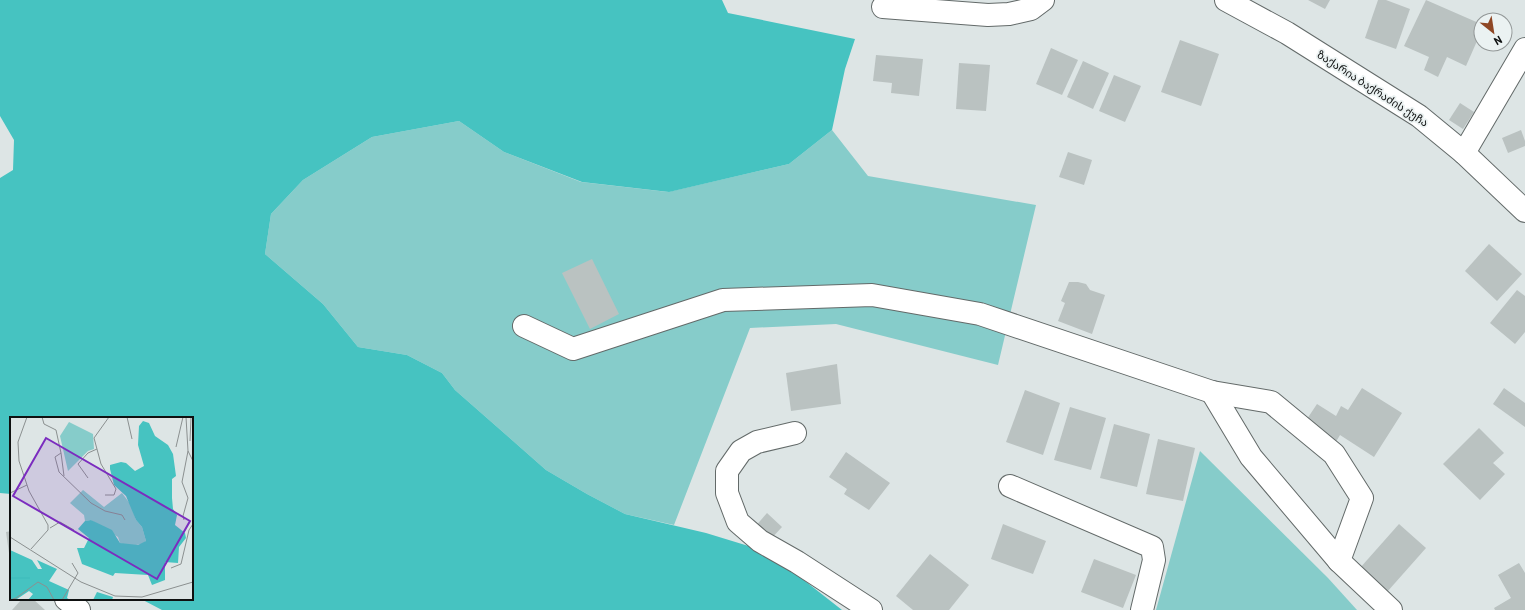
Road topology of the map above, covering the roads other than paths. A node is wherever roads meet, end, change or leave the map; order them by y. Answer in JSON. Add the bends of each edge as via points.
{"nodes":[{"id":1,"x":1043,"y":0,"type":"edge"},
{"id":2,"x":1226,"y":0,"type":"edge"},
{"id":3,"x":883,"y":7,"type":"dead end"},
{"id":4,"x":1525,"y":49,"type":"edge"},
{"id":5,"x":1464,"y":153,"type":"junction"},
{"id":6,"x":1525,"y":211,"type":"edge"},
{"id":7,"x":524,"y":326,"type":"dead end"},
{"id":8,"x":1212,"y":392,"type":"junction"},
{"id":9,"x":795,"y":433,"type":"dead end"},
{"id":10,"x":1010,"y":486,"type":"dead end"},
{"id":11,"x":1339,"y":561,"type":"junction"},
{"id":12,"x":67,"y":600,"type":"edge"},
{"id":13,"x":79,"y":610,"type":"edge"},
{"id":14,"x":871,"y":610,"type":"edge"},
{"id":15,"x":1142,"y":610,"type":"edge"},
{"id":16,"x":1391,"y":610,"type":"edge"}],
"edges":[{"from":1,"to":3,"type":"street","via":[[1031,9],[988,15]]},
{"from":2,"to":5,"type":"street","name":"ზაქარია ბაქრაძის ქუჩა","via":[[1287,33],[1419,116]]},
{"from":4,"to":5,"type":"street"},
{"from":5,"to":6,"type":"street","name":"ზაქარია ბაქრაძის ქუჩა"},
{"from":7,"to":8,"type":"street","via":[[573,349],[723,300],[872,295],[980,314]]},
{"from":8,"to":11,"type":"street","via":[[1251,457]]},
{"from":8,"to":11,"type":"street","via":[[1271,402],[1334,454],[1362,498]]},
{"from":9,"to":14,"type":"street","via":[[757,442],[741,450],[727,471],[727,493],[738,522],[760,541]]},
{"from":10,"to":15,"type":"street","via":[[1152,547],[1154,560]]},
{"from":11,"to":16,"type":"street"},
{"from":12,"to":13,"type":"street"}]}
